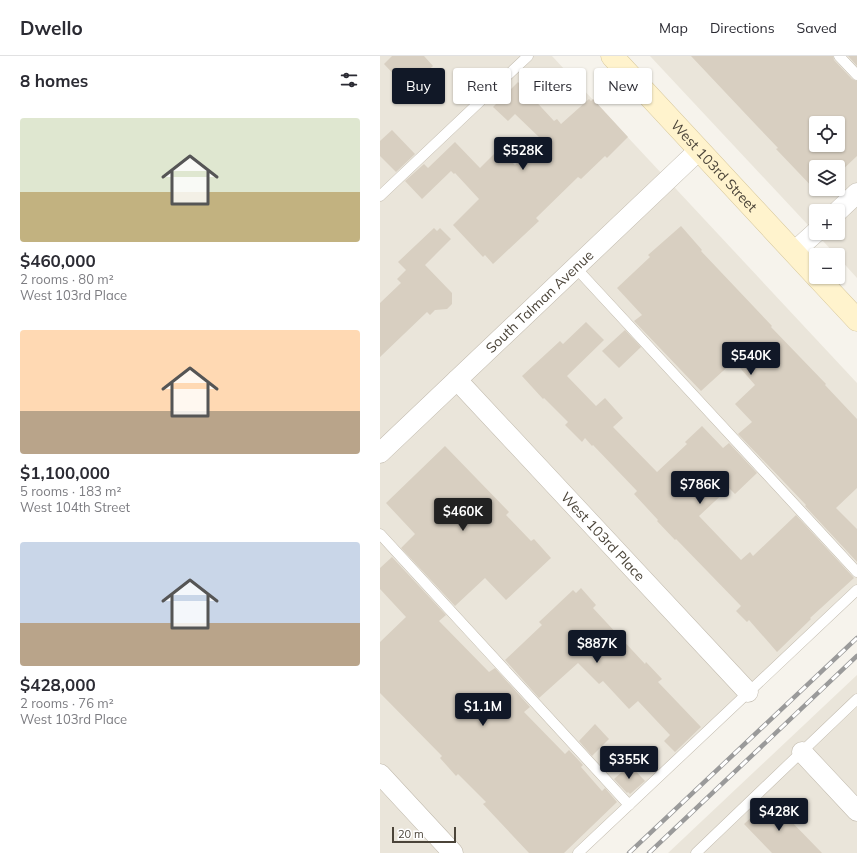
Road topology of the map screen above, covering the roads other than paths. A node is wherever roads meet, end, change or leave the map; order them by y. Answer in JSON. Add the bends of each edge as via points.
{"nodes":[{"id":1,"x":528,"y":56,"type":"edge"},
{"id":2,"x":612,"y":56,"type":"edge"},
{"id":3,"x":839,"y":56,"type":"edge"},
{"id":4,"x":857,"y":75,"type":"edge"},
{"id":5,"x":699,"y":150,"type":"junction"},
{"id":6,"x":857,"y":193,"type":"edge"},
{"id":7,"x":380,"y":196,"type":"edge"},
{"id":8,"x":845,"y":204,"type":"edge"},
{"id":9,"x":809,"y":238,"type":"edge"},
{"id":10,"x":794,"y":252,"type":"junction"},
{"id":11,"x":576,"y":268,"type":"junction"},
{"id":12,"x":809,"y":269,"type":"edge"},
{"id":13,"x":823,"y":284,"type":"edge"},
{"id":14,"x":857,"y":320,"type":"edge"},
{"id":15,"x":457,"y":380,"type":"junction"},
{"id":16,"x":380,"y":453,"type":"edge"},
{"id":17,"x":380,"y":534,"type":"edge"},
{"id":18,"x":857,"y":572,"type":"edge"},
{"id":19,"x":857,"y":590,"type":"edge"},
{"id":20,"x":748,"y":692,"type":"junction"},
{"id":21,"x":857,"y":699,"type":"edge"},
{"id":22,"x":802,"y":752,"type":"junction"},
{"id":23,"x":380,"y":774,"type":"edge"},
{"id":24,"x":629,"y":805,"type":"junction"},
{"id":25,"x":857,"y":811,"type":"edge"},
{"id":26,"x":453,"y":853,"type":"edge"},
{"id":27,"x":578,"y":853,"type":"edge"},
{"id":28,"x":696,"y":853,"type":"edge"}],
"edges":[{"from":1,"to":7,"type":"lane"},
{"from":2,"to":5,"type":"main road","name":"West 103rd Street"},
{"from":3,"to":4,"type":"lane"},
{"from":5,"to":10,"type":"main road","name":"West 103rd Street"},
{"from":5,"to":11,"type":"street","name":"South Talman Avenue"},
{"from":6,"to":8,"type":"street"},
{"from":9,"to":10,"type":"street"},
{"from":10,"to":12,"type":"main road","name":"West 103rd Street"},
{"from":11,"to":15,"type":"street","name":"South Talman Avenue"},
{"from":11,"to":18,"type":"lane"},
{"from":13,"to":14,"type":"main road","name":"West 103rd Street"},
{"from":15,"to":16,"type":"street","name":"South Talman Avenue"},
{"from":15,"to":20,"type":"street","name":"West 103rd Place"},
{"from":17,"to":24,"type":"lane"},
{"from":19,"to":20,"type":"lane"},
{"from":20,"to":24,"type":"lane"},
{"from":21,"to":22,"type":"lane"},
{"from":22,"to":25,"type":"street"},
{"from":22,"to":28,"type":"lane"},
{"from":23,"to":26,"type":"street"},
{"from":24,"to":27,"type":"lane"}]}
